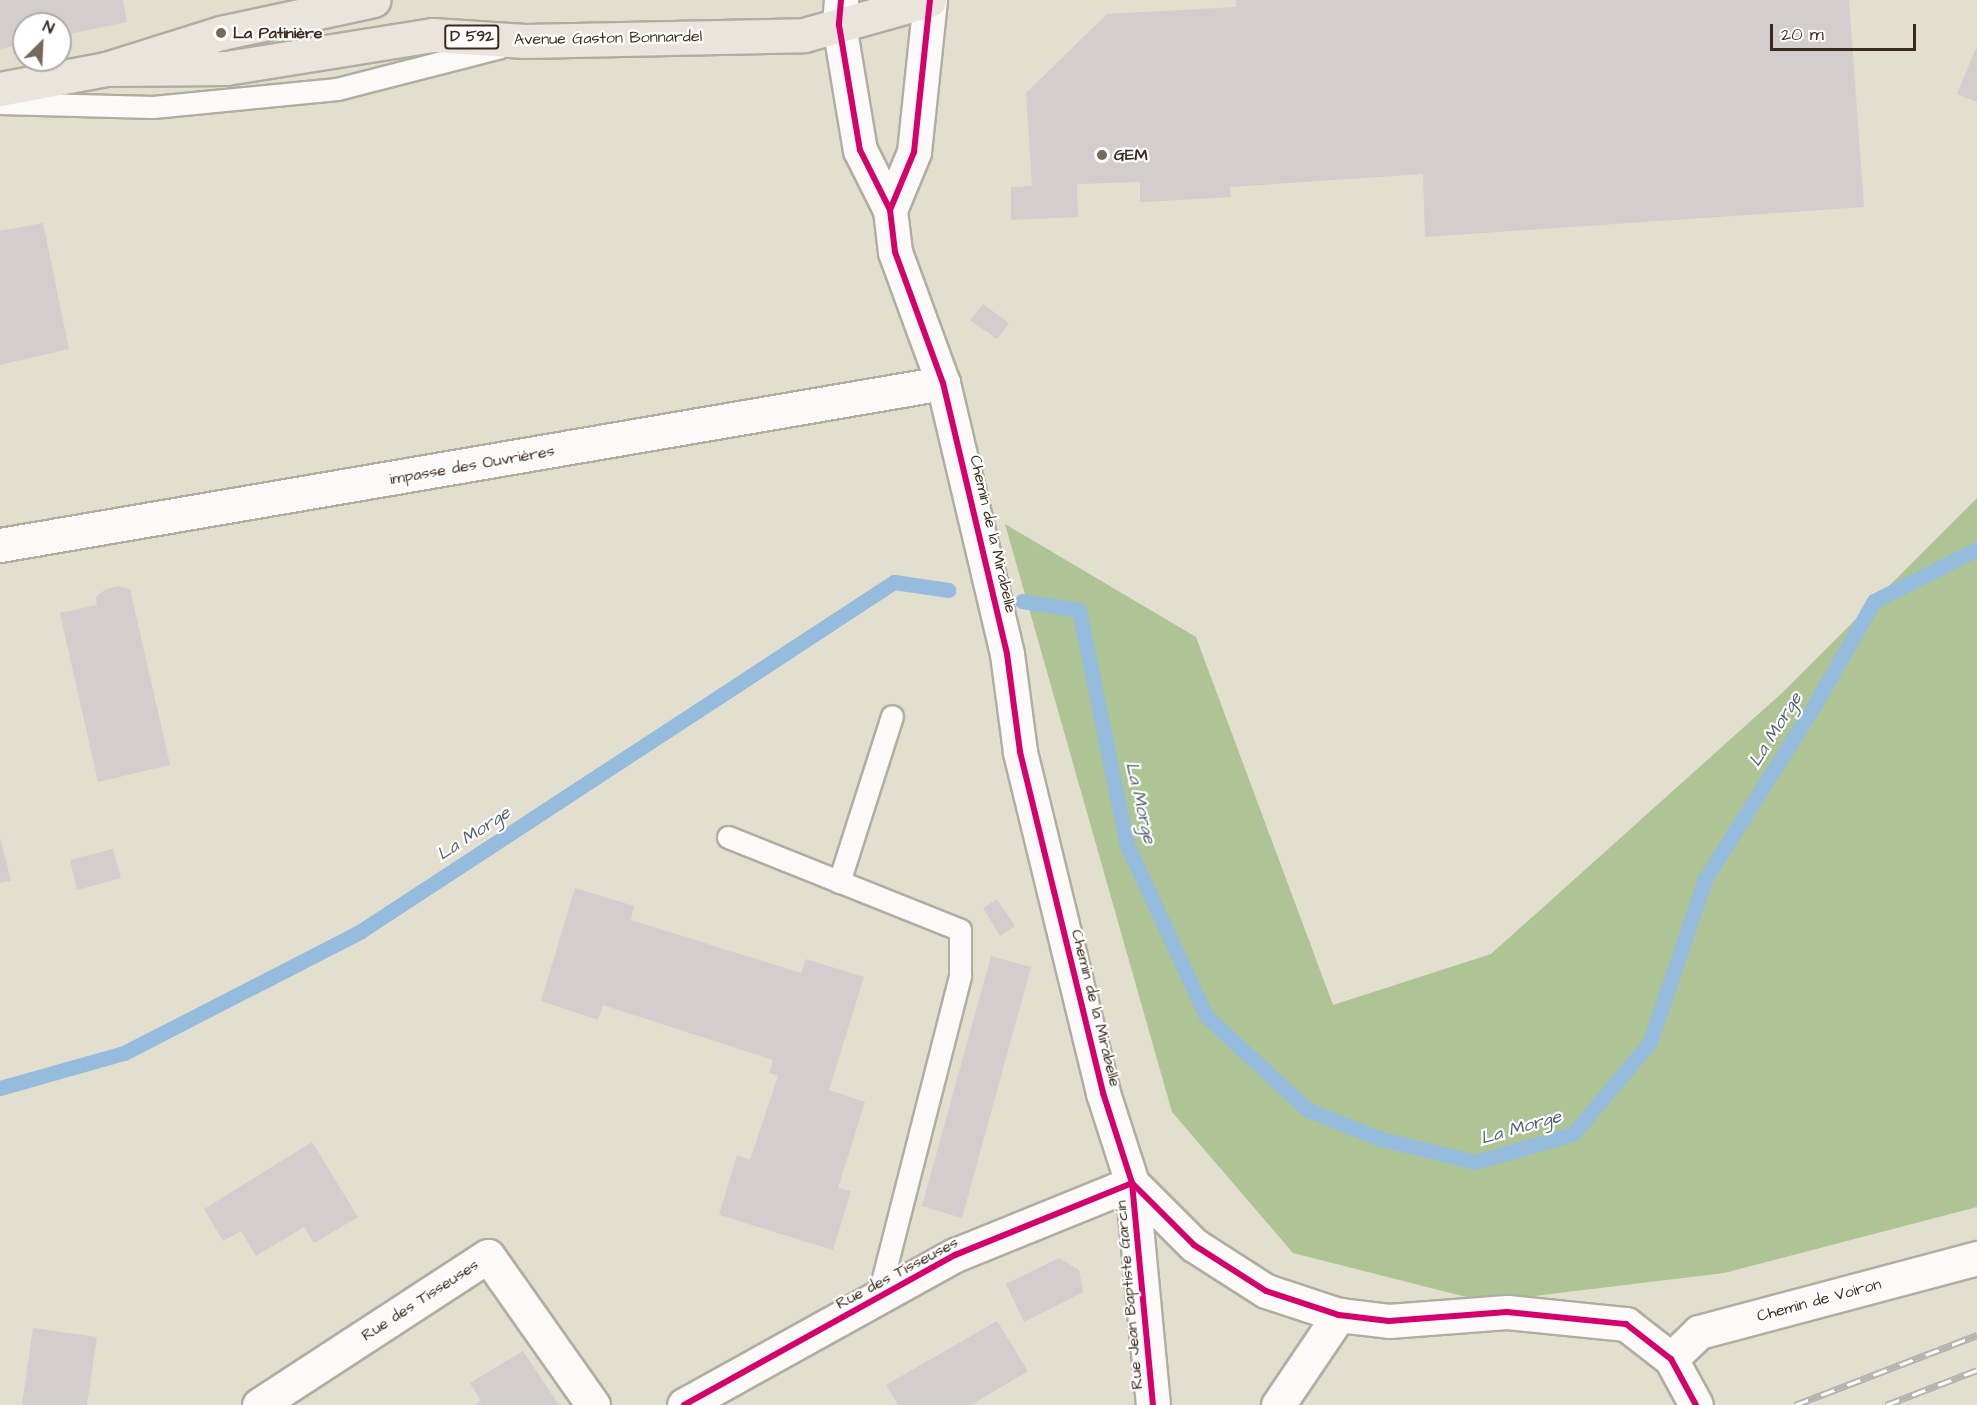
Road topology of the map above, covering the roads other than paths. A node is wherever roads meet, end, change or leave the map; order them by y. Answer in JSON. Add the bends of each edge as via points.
{"nodes":[{"id":1,"x":373,"y":0,"type":"edge"},
{"id":2,"x":929,"y":0,"type":"edge"},
{"id":3,"x":840,"y":13,"type":"edge"},
{"id":4,"x":525,"y":41,"type":"junction"},
{"id":5,"x":106,"y":69,"type":"junction"},
{"id":6,"x":0,"y":89,"type":"edge"},
{"id":7,"x":0,"y":103,"type":"edge"},
{"id":8,"x":890,"y":210,"type":"junction"},
{"id":9,"x":943,"y":383,"type":"junction"},
{"id":10,"x":0,"y":545,"type":"edge"},
{"id":11,"x":892,"y":716,"type":"dead end"},
{"id":12,"x":728,"y":837,"type":"dead end"},
{"id":13,"x":839,"y":882,"type":"junction"},
{"id":14,"x":1132,"y":1184,"type":"junction"},
{"id":15,"x":1977,"y":1258,"type":"edge"},
{"id":16,"x":878,"y":1298,"type":"junction"},
{"id":17,"x":1339,"y":1315,"type":"junction"},
{"id":18,"x":1671,"y":1359,"type":"junction"},
{"id":19,"x":259,"y":1405,"type":"edge"},
{"id":20,"x":593,"y":1405,"type":"edge"},
{"id":21,"x":684,"y":1405,"type":"edge"},
{"id":22,"x":1153,"y":1405,"type":"edge"},
{"id":23,"x":1278,"y":1405,"type":"edge"},
{"id":24,"x":1696,"y":1405,"type":"edge"}],
"edges":[{"from":1,"to":5,"type":"main road","name":"Avenue Gaston Bonnardel","number":"D 592","via":[[221,33]]},
{"from":2,"to":3,"type":"main road","name":"Avenue Gaston Bonnardel","number":"D 592"},
{"from":2,"to":8,"type":"street","name":"Chemin de la Mirabelle","via":[[914,152]]},
{"from":3,"to":4,"type":"main road","name":"Avenue Gaston Bonnardel","number":"D 592","via":[[804,35]]},
{"from":3,"to":8,"type":"street","name":"Chemin de la Mirabelle","via":[[860,150]]},
{"from":4,"to":5,"type":"main road","name":"Avenue Gaston Bonnardel","number":"D 592","via":[[432,35],[226,68]]},
{"from":4,"to":7,"type":"lane","via":[[337,89],[153,107]]},
{"from":5,"to":6,"type":"main road","name":"Avenue Gaston Bonnardel","number":"D 592"},
{"from":8,"to":9,"type":"street","name":"Chemin de la Mirabelle","via":[[895,252]]},
{"from":9,"to":10,"type":"street","name":"impasse des Ouvrières"},
{"from":9,"to":14,"type":"street","name":"Chemin de la Mirabelle","via":[[1007,654],[1020,752],[1103,1094]]},
{"from":11,"to":13,"type":"lane"},
{"from":12,"to":13,"type":"lane"},
{"from":13,"to":16,"type":"lane","via":[[960,930],[960,976]]},
{"from":14,"to":16,"type":"street","name":"Rue des Tisseuses","via":[[955,1255]]},
{"from":14,"to":17,"type":"street","name":"Chemin de la Mirabelle","via":[[1194,1245],[1266,1291]]},
{"from":14,"to":22,"type":"street","name":"Rue Jean Baptiste Garcin"},
{"from":15,"to":18,"type":"street","name":"Chemin de Voiron","via":[[1699,1332]]},
{"from":16,"to":21,"type":"street","name":"Rue des Tisseuses"},
{"from":17,"to":18,"type":"street","name":"Chemin de la Mirabelle","via":[[1389,1321],[1507,1312],[1626,1324]]},
{"from":17,"to":23,"type":"street"},
{"from":18,"to":24,"type":"street","name":"Chemin de la Mirabelle"},
{"from":19,"to":20,"type":"street","name":"Rue des Tisseuses","via":[[488,1256]]}]}
